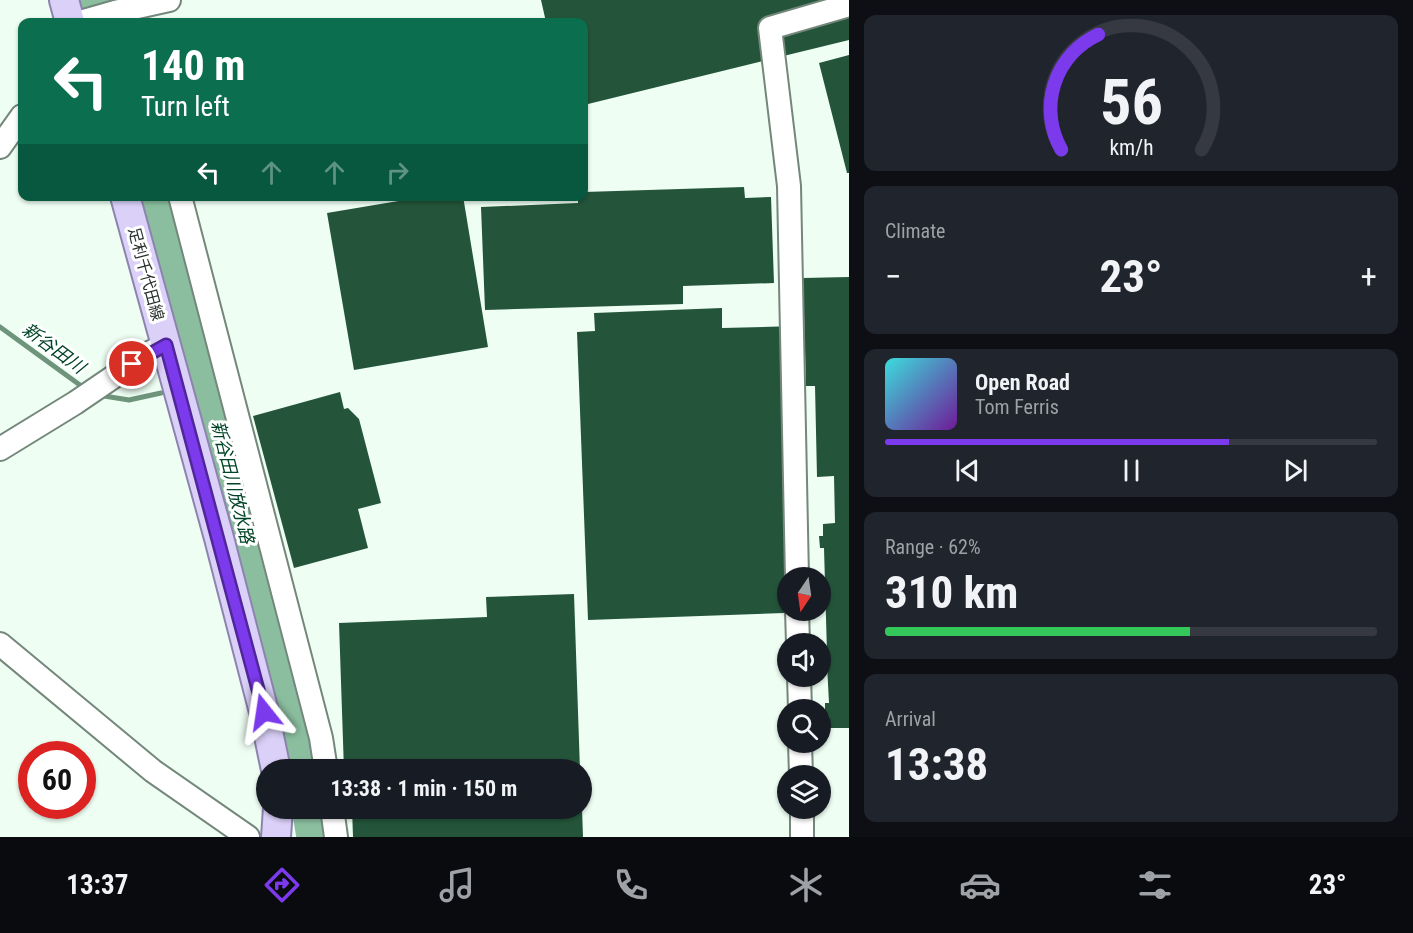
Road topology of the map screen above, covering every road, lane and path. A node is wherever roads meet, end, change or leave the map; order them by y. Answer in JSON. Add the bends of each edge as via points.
{"nodes":[{"id":1,"x":64,"y":0,"type":"edge"},
{"id":2,"x":169,"y":0,"type":"edge"},
{"id":3,"x":849,"y":5,"type":"edge"},
{"id":4,"x":120,"y":11,"type":"edge"},
{"id":5,"x":77,"y":18,"type":"edge"},
{"id":6,"x":91,"y":18,"type":"edge"},
{"id":7,"x":18,"y":122,"type":"edge"},
{"id":8,"x":0,"y":147,"type":"edge"},
{"id":9,"x":126,"y":201,"type":"edge"},
{"id":10,"x":181,"y":201,"type":"edge"},
{"id":11,"x":166,"y":345,"type":"junction"},
{"id":12,"x":0,"y":448,"type":"edge"},
{"id":13,"x":797,"y":567,"type":"edge"},
{"id":14,"x":0,"y":644,"type":"edge"},
{"id":15,"x":274,"y":759,"type":"edge"},
{"id":16,"x":324,"y":759,"type":"edge"},
{"id":17,"x":277,"y":819,"type":"edge"},
{"id":18,"x":334,"y":819,"type":"edge"},
{"id":19,"x":802,"y":819,"type":"edge"},
{"id":20,"x":249,"y":837,"type":"edge"},
{"id":21,"x":276,"y":837,"type":"edge"},
{"id":22,"x":336,"y":837,"type":"edge"},
{"id":23,"x":802,"y":837,"type":"edge"}],
"edges":[{"from":1,"to":5,"type":"main road"},
{"from":2,"to":4,"type":"street"},
{"from":3,"to":13,"type":"street","via":[[770,28],[789,186]]},
{"from":4,"to":6,"type":"street"},
{"from":7,"to":8,"type":"street"},
{"from":9,"to":11,"type":"main road","name":"足利千代田線"},
{"from":10,"to":16,"type":"street","via":[[316,715]]},
{"from":11,"to":12,"type":"street"},
{"from":11,"to":15,"type":"main road","name":"足利千代田線"},
{"from":14,"to":20,"type":"street","via":[[153,771]]},
{"from":17,"to":21,"type":"main road"},
{"from":18,"to":22,"type":"street"},
{"from":19,"to":23,"type":"street"}]}
